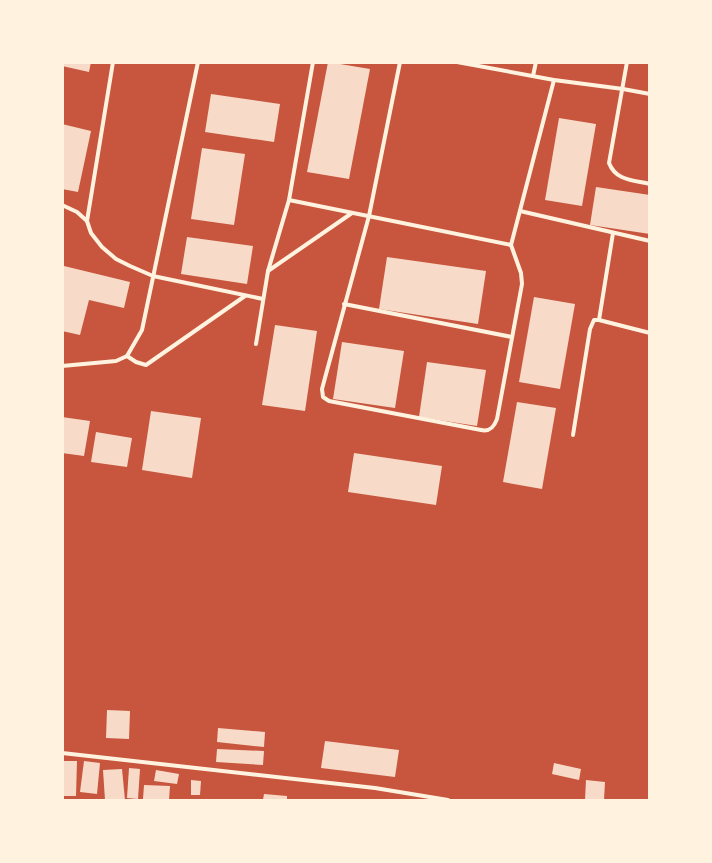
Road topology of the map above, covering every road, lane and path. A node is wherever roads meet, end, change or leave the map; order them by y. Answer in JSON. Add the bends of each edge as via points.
{"nodes":[{"id":1,"x":112,"y":62,"type":"edge"},
{"id":2,"x":198,"y":62,"type":"edge"},
{"id":3,"x":313,"y":62,"type":"edge"},
{"id":4,"x":400,"y":62,"type":"edge"},
{"id":5,"x":457,"y":62,"type":"edge"},
{"id":6,"x":536,"y":62,"type":"edge"},
{"id":7,"x":627,"y":62,"type":"edge"},
{"id":8,"x":533,"y":76,"type":"junction"},
{"id":9,"x":554,"y":80,"type":"junction"},
{"id":10,"x":623,"y":89,"type":"junction"},
{"id":11,"x":650,"y":94,"type":"edge"},
{"id":12,"x":650,"y":184,"type":"edge"},
{"id":13,"x":289,"y":200,"type":"junction"},
{"id":14,"x":62,"y":205,"type":"edge"},
{"id":15,"x":520,"y":211,"type":"junction"},
{"id":16,"x":352,"y":213,"type":"junction"},
{"id":17,"x":369,"y":216,"type":"junction"},
{"id":18,"x":87,"y":221,"type":"junction"},
{"id":19,"x":614,"y":233,"type":"junction"},
{"id":20,"x":650,"y":240,"type":"edge"},
{"id":21,"x":511,"y":245,"type":"junction"},
{"id":22,"x":268,"y":271,"type":"junction"},
{"id":23,"x":154,"y":276,"type":"junction"},
{"id":24,"x":245,"y":296,"type":"junction"},
{"id":25,"x":263,"y":300,"type":"junction"},
{"id":26,"x":344,"y":304,"type":"junction"},
{"id":27,"x":599,"y":320,"type":"junction"},
{"id":28,"x":650,"y":333,"type":"edge"},
{"id":29,"x":512,"y":337,"type":"junction"},
{"id":30,"x":256,"y":344,"type":"dead end"},
{"id":31,"x":127,"y":356,"type":"junction"},
{"id":32,"x":62,"y":366,"type":"edge"},
{"id":33,"x":573,"y":435,"type":"dead end"},
{"id":34,"x":62,"y":753,"type":"edge"},
{"id":35,"x":448,"y":800,"type":"edge"}],
"edges":[{"from":1,"to":18,"type":"lane"},
{"from":2,"to":23,"type":"lane"},
{"from":3,"to":13,"type":"lane"},
{"from":4,"to":17,"type":"lane"},
{"from":5,"to":8,"type":"lane"},
{"from":6,"to":8,"type":"lane"},
{"from":7,"to":10,"type":"lane"},
{"from":8,"to":9,"type":"lane"},
{"from":9,"to":10,"type":"lane"},
{"from":9,"to":15,"type":"lane"},
{"from":10,"to":11,"type":"lane"},
{"from":10,"to":12,"type":"lane","via":[[609,163],[612,172],[621,178]]},
{"from":13,"to":16,"type":"lane"},
{"from":13,"to":22,"type":"lane"},
{"from":14,"to":18,"type":"lane"},
{"from":15,"to":19,"type":"lane"},
{"from":15,"to":21,"type":"lane"},
{"from":16,"to":17,"type":"lane"},
{"from":16,"to":22,"type":"lane"},
{"from":17,"to":21,"type":"lane"},
{"from":17,"to":26,"type":"lane"},
{"from":18,"to":23,"type":"lane","via":[[102,248],[116,259]]},
{"from":19,"to":20,"type":"lane"},
{"from":19,"to":27,"type":"lane"},
{"from":21,"to":29,"type":"lane","via":[[522,284]]},
{"from":22,"to":25,"type":"lane"},
{"from":23,"to":24,"type":"lane"},
{"from":23,"to":31,"type":"lane","via":[[142,330]]},
{"from":24,"to":25,"type":"lane"},
{"from":24,"to":31,"type":"lane","via":[[146,365]]},
{"from":25,"to":30,"type":"lane"},
{"from":26,"to":29,"type":"lane"},
{"from":26,"to":29,"type":"lane","via":[[322,393],[329,401],[338,403],[486,431],[497,419]]},
{"from":27,"to":28,"type":"lane"},
{"from":27,"to":33,"type":"lane","via":[[595,319],[591,325]]},
{"from":31,"to":32,"type":"lane","via":[[105,363]]},
{"from":34,"to":35,"type":"lane","via":[[375,788]]}]}
